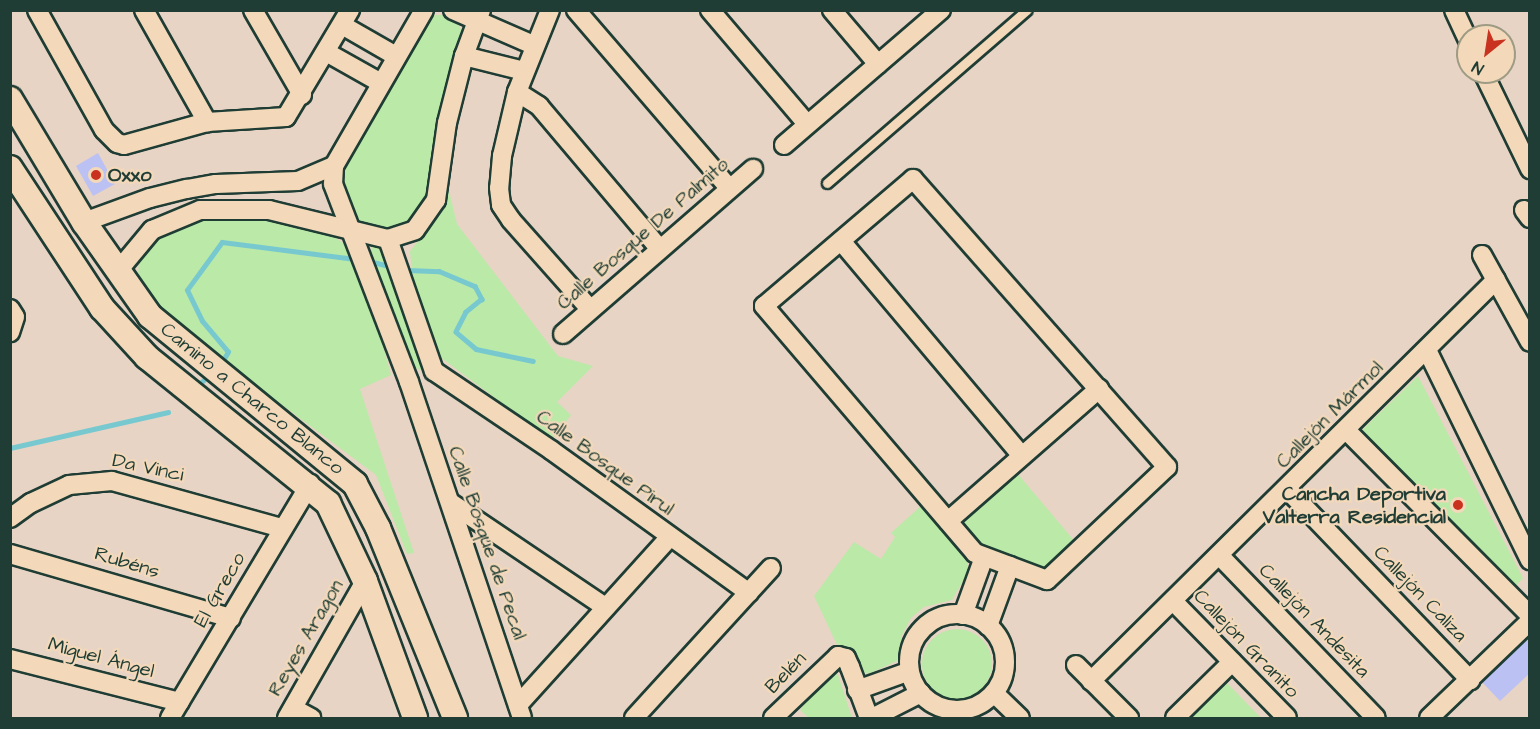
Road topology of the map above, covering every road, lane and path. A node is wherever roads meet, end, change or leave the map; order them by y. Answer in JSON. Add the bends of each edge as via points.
{"nodes":[{"id":1,"x":38,"y":10,"type":"edge"},
{"id":2,"x":144,"y":10,"type":"edge"},
{"id":3,"x":253,"y":10,"type":"edge"},
{"id":4,"x":424,"y":10,"type":"edge"},
{"id":5,"x":453,"y":10,"type":"edge"},
{"id":6,"x":550,"y":10,"type":"edge"},
{"id":7,"x":576,"y":10,"type":"edge"},
{"id":8,"x":710,"y":10,"type":"edge"},
{"id":9,"x":832,"y":10,"type":"edge"},
{"id":10,"x":941,"y":10,"type":"edge"},
{"id":11,"x":1027,"y":10,"type":"edge"},
{"id":12,"x":1454,"y":10,"type":"edge"},
{"id":13,"x":478,"y":16,"type":"edge"},
{"id":14,"x":346,"y":18,"type":"edge"},
{"id":15,"x":1461,"y":24,"type":"edge"},
{"id":16,"x":533,"y":45,"type":"junction"},
{"id":17,"x":326,"y":52,"type":"junction"},
{"id":18,"x":396,"y":56,"type":"junction"},
{"id":19,"x":464,"y":56,"type":"junction"},
{"id":20,"x":878,"y":64,"type":"junction"},
{"id":21,"x":524,"y":71,"type":"junction"},
{"id":22,"x":381,"y":82,"type":"junction"},
{"id":23,"x":1489,"y":84,"type":"edge"},
{"id":24,"x":517,"y":92,"type":"junction"},
{"id":25,"x":302,"y":95,"type":"junction"},
{"id":26,"x":10,"y":99,"type":"edge"},
{"id":27,"x":207,"y":122,"type":"junction"},
{"id":28,"x":807,"y":124,"type":"junction"},
{"id":29,"x":784,"y":146,"type":"dead end"},
{"id":30,"x":43,"y":155,"type":"junction"},
{"id":31,"x":334,"y":166,"type":"junction"},
{"id":32,"x":753,"y":169,"type":"dead end"},
{"id":33,"x":1530,"y":169,"type":"edge"},
{"id":34,"x":12,"y":171,"type":"edge"},
{"id":35,"x":826,"y":183,"type":"dead end"},
{"id":36,"x":729,"y":188,"type":"junction"},
{"id":37,"x":84,"y":222,"type":"junction"},
{"id":38,"x":354,"y":232,"type":"junction"},
{"id":39,"x":388,"y":239,"type":"junction"},
{"id":40,"x":841,"y":241,"type":"junction"},
{"id":41,"x":660,"y":249,"type":"junction"},
{"id":42,"x":1482,"y":255,"type":"dead end"},
{"id":43,"x":117,"y":272,"type":"junction"},
{"id":44,"x":1496,"y":280,"type":"junction"},
{"id":45,"x":589,"y":308,"type":"junction"},
{"id":46,"x":10,"y":309,"type":"edge"},
{"id":47,"x":12,"y":331,"type":"edge"},
{"id":48,"x":563,"y":334,"type":"dead end"},
{"id":49,"x":169,"y":335,"type":"junction"},
{"id":50,"x":1530,"y":342,"type":"edge"},
{"id":51,"x":1427,"y":350,"type":"junction"},
{"id":52,"x":147,"y":357,"type":"junction"},
{"id":53,"x":434,"y":370,"type":"junction"},
{"id":54,"x":409,"y":382,"type":"junction"},
{"id":55,"x":1099,"y":389,"type":"junction"},
{"id":56,"x":1346,"y":430,"type":"junction"},
{"id":57,"x":1022,"y":456,"type":"junction"},
{"id":58,"x":310,"y":484,"type":"junction"},
{"id":59,"x":1287,"y":489,"type":"junction"},
{"id":60,"x":451,"y":503,"type":"junction"},
{"id":61,"x":10,"y":518,"type":"edge"},
{"id":62,"x":948,"y":521,"type":"junction"},
{"id":63,"x":281,"y":528,"type":"junction"},
{"id":64,"x":669,"y":538,"type":"junction"},
{"id":65,"x":10,"y":554,"type":"edge"},
{"id":66,"x":1219,"y":555,"type":"junction"},
{"id":67,"x":984,"y":557,"type":"junction"},
{"id":68,"x":1530,"y":560,"type":"edge"},
{"id":69,"x":1010,"y":566,"type":"junction"},
{"id":70,"x":771,"y":568,"type":"dead end"},
{"id":71,"x":365,"y":581,"type":"junction"},
{"id":72,"x":749,"y":593,"type":"junction"},
{"id":73,"x":1173,"y":601,"type":"junction"},
{"id":74,"x":605,"y":607,"type":"junction"},
{"id":75,"x":963,"y":615,"type":"junction"},
{"id":76,"x":1530,"y":615,"type":"edge"},
{"id":77,"x":231,"y":618,"type":"junction"},
{"id":78,"x":1530,"y":621,"type":"edge"},
{"id":79,"x":988,"y":626,"type":"junction"},
{"id":80,"x":10,"y":659,"type":"edge"},
{"id":81,"x":1232,"y":662,"type":"junction"},
{"id":82,"x":1076,"y":665,"type":"dead end"},
{"id":83,"x":910,"y":671,"type":"junction"},
{"id":84,"x":1470,"y":680,"type":"junction"},
{"id":85,"x":1091,"y":681,"type":"junction"},
{"id":86,"x":857,"y":690,"type":"junction"},
{"id":87,"x":921,"y":693,"type":"junction"},
{"id":88,"x":994,"y":693,"type":"junction"},
{"id":89,"x":180,"y":702,"type":"junction"},
{"id":90,"x":520,"y":712,"type":"edge"},
{"id":91,"x":290,"y":713,"type":"edge"},
{"id":92,"x":170,"y":718,"type":"edge"},
{"id":93,"x":311,"y":718,"type":"edge"},
{"id":94,"x":415,"y":718,"type":"edge"},
{"id":95,"x":455,"y":718,"type":"edge"},
{"id":96,"x":634,"y":718,"type":"edge"},
{"id":97,"x":774,"y":718,"type":"edge"},
{"id":98,"x":870,"y":718,"type":"edge"},
{"id":99,"x":1020,"y":718,"type":"edge"},
{"id":100,"x":1128,"y":718,"type":"edge"},
{"id":101,"x":1175,"y":718,"type":"edge"},
{"id":102,"x":1287,"y":718,"type":"edge"},
{"id":103,"x":1376,"y":718,"type":"edge"},
{"id":104,"x":1429,"y":718,"type":"edge"}],
"edges":[{"from":1,"to":27,"type":"street","via":[[104,130],[117,143],[136,142]]},
{"from":2,"to":27,"type":"street"},
{"from":3,"to":25,"type":"street"},
{"from":4,"to":18,"type":"street"},
{"from":5,"to":13,"type":"street"},
{"from":6,"to":16,"type":"street"},
{"from":7,"to":36,"type":"street"},
{"from":8,"to":28,"type":"street"},
{"from":9,"to":20,"type":"street"},
{"from":10,"to":20,"type":"street"},
{"from":11,"to":35,"type":"lane"},
{"from":12,"to":15,"type":"street"},
{"from":13,"to":16,"type":"street"},
{"from":13,"to":19,"type":"street"},
{"from":14,"to":17,"type":"street"},
{"from":14,"to":18,"type":"street"},
{"from":16,"to":21,"type":"street"},
{"from":17,"to":22,"type":"street"},
{"from":17,"to":25,"type":"street"},
{"from":18,"to":22,"type":"street"},
{"from":19,"to":21,"type":"street"},
{"from":19,"to":39,"type":"street","via":[[432,211],[415,230]]},
{"from":20,"to":28,"type":"street"},
{"from":21,"to":24,"type":"street"},
{"from":22,"to":31,"type":"street"},
{"from":23,"to":33,"type":"street"},
{"from":24,"to":41,"type":"street","via":[[539,106]]},
{"from":24,"to":45,"type":"street","via":[[502,156],[501,205]]},
{"from":25,"to":27,"type":"street","via":[[293,110],[281,118]]},
{"from":26,"to":30,"type":"street","name":"Camino a Charco Blanco"},
{"from":28,"to":29,"type":"street"},
{"from":30,"to":34,"type":"street"},
{"from":30,"to":37,"type":"street","name":"Camino a Charco Blanco"},
{"from":31,"to":37,"type":"street","via":[[298,181],[216,184],[178,191]]},
{"from":31,"to":38,"type":"street","via":[[334,192]]},
{"from":32,"to":36,"type":"street","name":"Calle Bosque De Palmito"},
{"from":34,"to":52,"type":"street","name":"Camino a Charco Blanco","via":[[102,308]]},
{"from":36,"to":41,"type":"street","name":"Calle Bosque De Palmito"},
{"from":37,"to":43,"type":"street","name":"Camino a Charco Blanco"},
{"from":38,"to":39,"type":"street"},
{"from":38,"to":43,"type":"street","via":[[269,210],[200,210],[152,230]]},
{"from":38,"to":54,"type":"street"},
{"from":39,"to":53,"type":"street"},
{"from":40,"to":55,"type":"street","via":[[913,179]]},
{"from":40,"to":57,"type":"street"},
{"from":40,"to":62,"type":"street","via":[[764,306]]},
{"from":41,"to":45,"type":"street","name":"Calle Bosque De Palmito"},
{"from":42,"to":44,"type":"street"},
{"from":43,"to":49,"type":"street","name":"Camino a Charco Blanco"},
{"from":44,"to":50,"type":"street"},
{"from":44,"to":51,"type":"street","name":"Callejón Mármol"},
{"from":45,"to":48,"type":"street","name":"Calle Bosque De Palmito"},
{"from":46,"to":47,"type":"street","via":[[15,317]]},
{"from":49,"to":52,"type":"street"},
{"from":49,"to":95,"type":"street","name":"Camino a Charco Blanco","via":[[355,484],[378,528]]},
{"from":51,"to":56,"type":"street","name":"Callejón Mármol"},
{"from":51,"to":68,"type":"street"},
{"from":52,"to":58,"type":"street","name":"Camino a Charco Blanco"},
{"from":53,"to":54,"type":"street"},
{"from":53,"to":64,"type":"street","name":"Calle Bosque Pirul"},
{"from":54,"to":60,"type":"street","name":"Calle Bosque de Pecal"},
{"from":55,"to":57,"type":"street"},
{"from":55,"to":69,"type":"street","via":[[1167,466],[1047,580]]},
{"from":56,"to":59,"type":"street","name":"Callejón Mármol"},
{"from":56,"to":76,"type":"street"},
{"from":57,"to":62,"type":"street"},
{"from":58,"to":63,"type":"street","name":"El Greco"},
{"from":58,"to":71,"type":"street","name":"Camino a Charco Blanco","via":[[328,503]]},
{"from":59,"to":66,"type":"street","name":"Callejón Mármol"},
{"from":59,"to":84,"type":"street","name":"Callejón Caliza"},
{"from":60,"to":74,"type":"street"},
{"from":60,"to":90,"type":"street","name":"Calle Bosque de Pecal"},
{"from":61,"to":63,"type":"street","name":"Da Vinci","via":[[69,485],[112,481]]},
{"from":62,"to":67,"type":"street","via":[[975,553]]},
{"from":63,"to":77,"type":"street","name":"El Greco"},
{"from":64,"to":72,"type":"street","name":"Calle Bosque Pirul"},
{"from":64,"to":74,"type":"street"},
{"from":65,"to":77,"type":"street","name":"Rubéns"},
{"from":66,"to":73,"type":"street","name":"Callejón Mármol"},
{"from":66,"to":103,"type":"street","name":"Callejón Andesita"},
{"from":67,"to":69,"type":"street"},
{"from":67,"to":75,"type":"street"},
{"from":69,"to":79,"type":"street"},
{"from":70,"to":72,"type":"street"},
{"from":71,"to":91,"type":"street","name":"Reyes Aragon"},
{"from":71,"to":94,"type":"street","name":"Camino a Charco Blanco"},
{"from":72,"to":96,"type":"street"},
{"from":73,"to":81,"type":"street","name":"Callejón Granito"},
{"from":73,"to":85,"type":"street","name":"Callejón Mármol"},
{"from":74,"to":90,"type":"street"},
{"from":75,"to":79,"type":"street"},
{"from":75,"to":83,"type":"street","via":[[940,617],[920,632],[910,654]]},
{"from":77,"to":89,"type":"street","name":"El Greco"},
{"from":78,"to":84,"type":"street"},
{"from":79,"to":88,"type":"street","via":[[1004,654],[1002,679]]},
{"from":80,"to":89,"type":"street","name":"Miguel Ángel"},
{"from":81,"to":101,"type":"street"},
{"from":81,"to":102,"type":"street","name":"Callejón Granito"},
{"from":82,"to":85,"type":"street"},
{"from":83,"to":86,"type":"street"},
{"from":83,"to":87,"type":"street"},
{"from":84,"to":104,"type":"street"},
{"from":85,"to":100,"type":"street"},
{"from":86,"to":97,"type":"street","name":"Belén","via":[[846,658],[831,659]]},
{"from":86,"to":98,"type":"street"},
{"from":87,"to":88,"type":"street","via":[[941,707],[957,710],[974,707]]},
{"from":87,"to":98,"type":"street"},
{"from":88,"to":99,"type":"street"},
{"from":89,"to":92,"type":"street","name":"El Greco"},
{"from":91,"to":93,"type":"street"}]}
